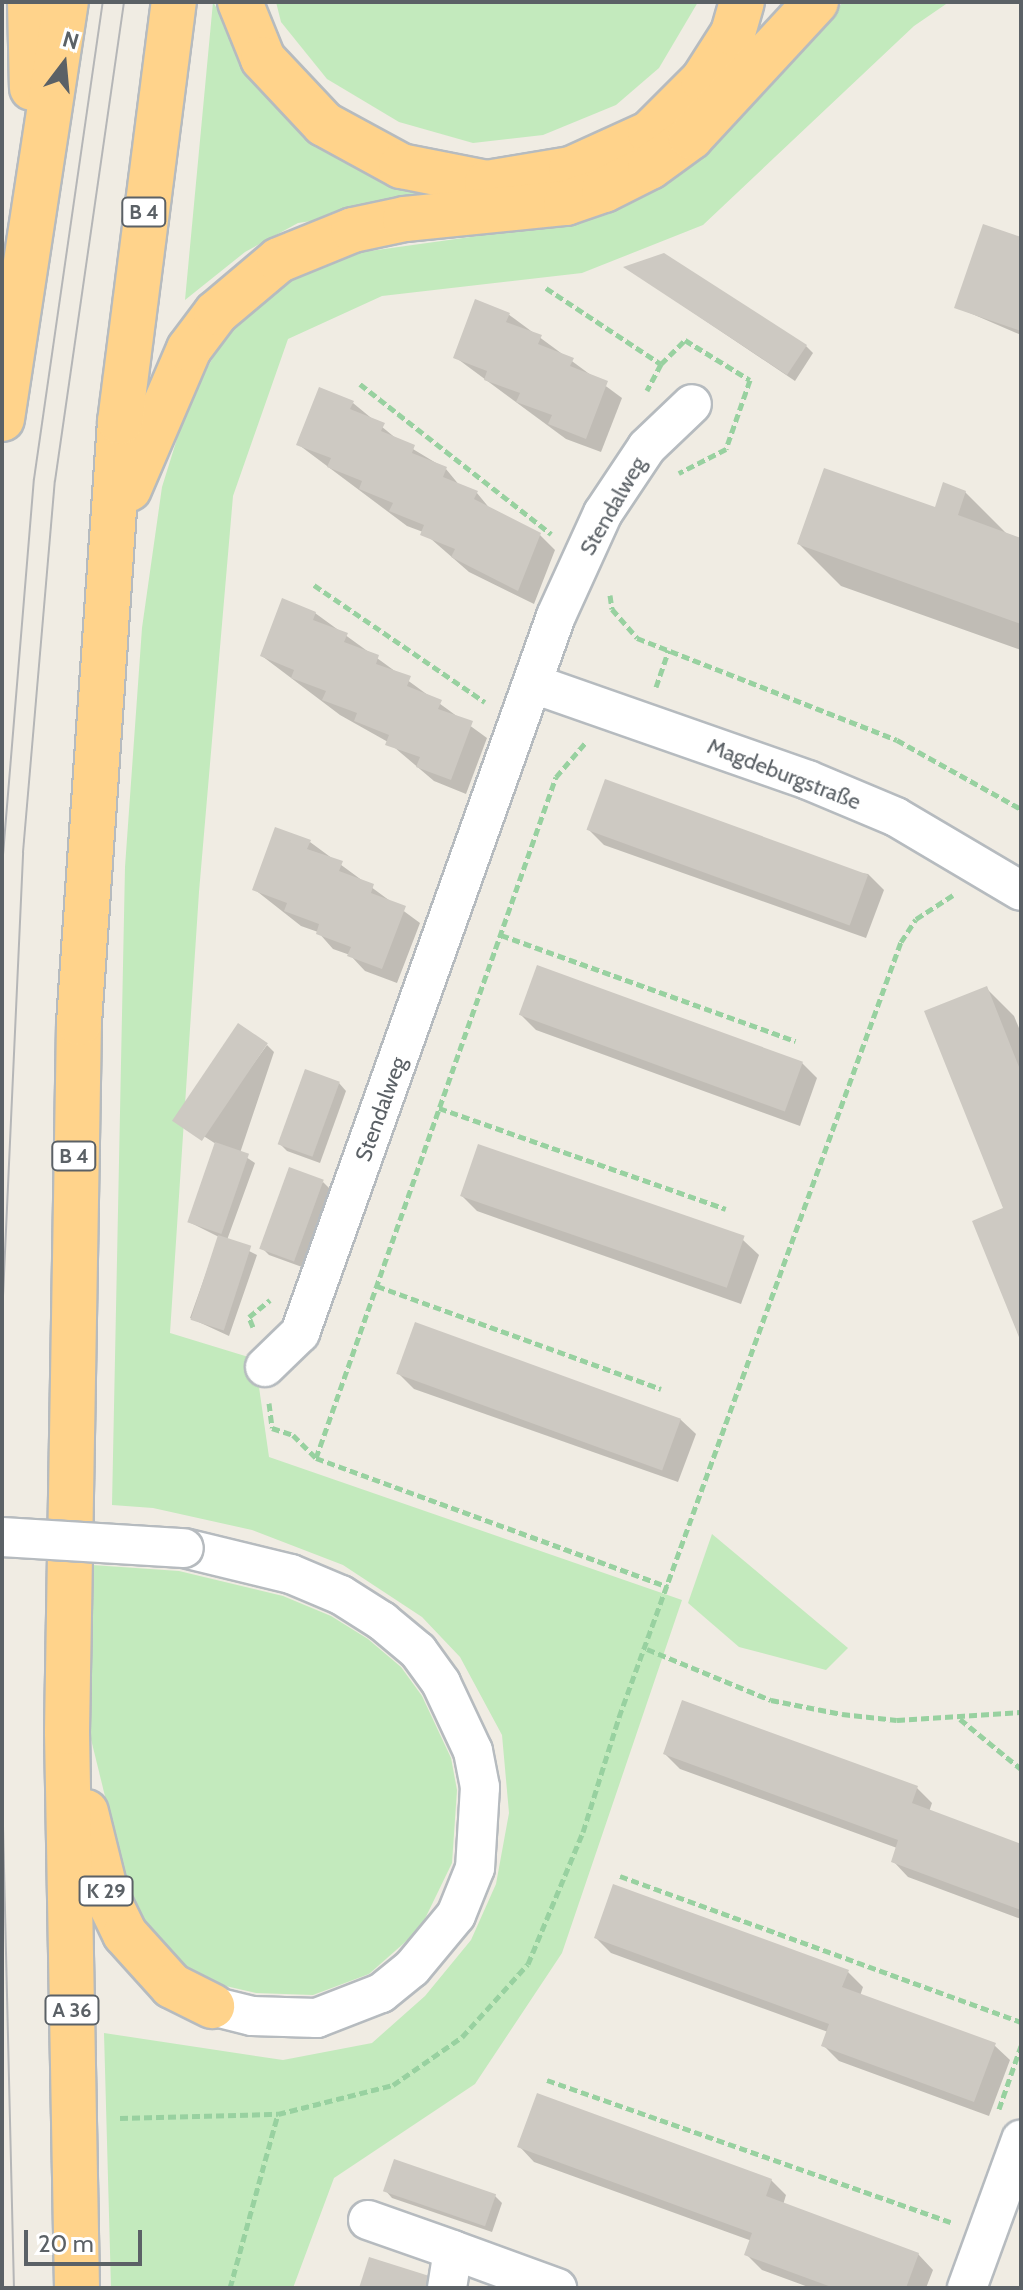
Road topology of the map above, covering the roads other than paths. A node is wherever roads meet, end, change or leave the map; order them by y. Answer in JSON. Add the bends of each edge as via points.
{"nodes":[{"id":1,"x":30,"y":2,"type":"edge"},
{"id":2,"x":66,"y":2,"type":"edge"},
{"id":3,"x":174,"y":2,"type":"edge"},
{"id":4,"x":240,"y":2,"type":"edge"},
{"id":5,"x":742,"y":2,"type":"edge"},
{"id":6,"x":816,"y":2,"type":"edge"},
{"id":7,"x":36,"y":179,"type":"junction"},
{"id":8,"x":692,"y":404,"type":"dead end"},
{"id":9,"x":2,"y":419,"type":"edge"},
{"id":10,"x":106,"y":581,"type":"junction"},
{"id":11,"x":534,"y":684,"type":"junction"},
{"id":12,"x":1021,"y":891,"type":"edge"},
{"id":13,"x":265,"y":1367,"type":"road end"},
{"id":14,"x":2,"y":1537,"type":"edge"},
{"id":15,"x":67,"y":1732,"type":"junction"},
{"id":16,"x":212,"y":2006,"type":"joint"},
{"id":17,"x":1008,"y":2130,"type":"edge"},
{"id":18,"x":368,"y":2220,"type":"dead end"},
{"id":19,"x":453,"y":2250,"type":"junction"},
{"id":20,"x":77,"y":2288,"type":"edge"},
{"id":21,"x":447,"y":2288,"type":"edge"},
{"id":22,"x":557,"y":2288,"type":"edge"},
{"id":23,"x":967,"y":2288,"type":"edge"}],
"edges":[{"from":1,"to":7,"type":"highway"},
{"from":2,"to":7,"type":"highway"},
{"from":3,"to":10,"type":"highway","number":"B 4","via":[[131,314]]},
{"from":4,"to":5,"type":"highway","via":[[263,59],[324,124],[401,166],[487,183],[571,169],[650,133],[703,80],[733,33]]},
{"from":6,"to":10,"type":"highway","via":[[691,137],[650,167],[604,190],[529,209],[405,219],[353,230],[279,260],[245,285],[189,349],[169,385],[135,466]]},
{"from":7,"to":9,"type":"highway"},
{"from":8,"to":11,"type":"street","name":"Stendalweg","via":[[647,447],[603,513],[556,616]]},
{"from":10,"to":15,"type":"highway","number":"B 4","via":[[77,1085]]},
{"from":11,"to":12,"type":"street","name":"Magdeburgstraße","via":[[808,780],[896,817]]},
{"from":11,"to":13,"type":"street","name":"Stendalweg","via":[[300,1333]]},
{"from":14,"to":16,"type":"street","number":"K 29","bridge":true,"via":[[184,1548],[291,1574],[382,1621],[418,1651],[441,1683],[473,1751],[480,1787],[475,1868],[438,1944],[381,1993],[317,2018],[252,2016]]},
{"from":15,"to":16,"type":"highway","number":"K 29","via":[[107,1897],[125,1934],[172,1986]]},
{"from":15,"to":20,"type":"highway","number":"A 36"},
{"from":17,"to":23,"type":"street"},
{"from":18,"to":19,"type":"street"},
{"from":19,"to":21,"type":"street"},
{"from":19,"to":22,"type":"street"}]}
